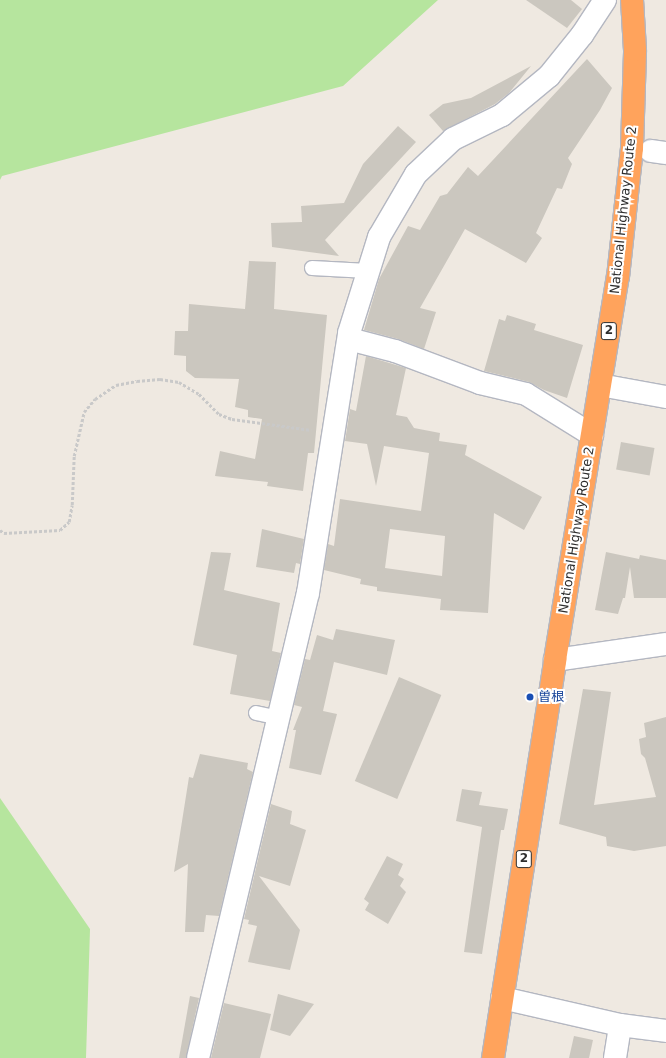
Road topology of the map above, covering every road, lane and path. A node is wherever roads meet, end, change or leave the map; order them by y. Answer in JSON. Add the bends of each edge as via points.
{"nodes":[{"id":1,"x":605,"y":0,"type":"edge"},
{"id":2,"x":632,"y":0,"type":"edge"},
{"id":3,"x":312,"y":268,"type":"dead end"},
{"id":4,"x":368,"y":271,"type":"junction"},
{"id":5,"x":349,"y":339,"type":"junction"},
{"id":6,"x":600,"y":385,"type":"junction"},
{"id":7,"x":666,"y":397,"type":"edge"},
{"id":8,"x":333,"y":434,"type":"junction"},
{"id":9,"x":592,"y":435,"type":"junction"},
{"id":10,"x":0,"y":530,"type":"edge"},
{"id":11,"x":666,"y":644,"type":"edge"},
{"id":12,"x":555,"y":660,"type":"junction"},
{"id":13,"x":256,"y":713,"type":"dead end"},
{"id":14,"x":279,"y":718,"type":"junction"},
{"id":15,"x":502,"y":998,"type":"junction"},
{"id":16,"x":620,"y":1025,"type":"junction"},
{"id":17,"x":666,"y":1031,"type":"edge"},
{"id":18,"x":198,"y":1058,"type":"edge"},
{"id":19,"x":493,"y":1058,"type":"edge"},
{"id":20,"x":615,"y":1058,"type":"edge"}],
"edges":[{"from":1,"to":4,"type":"street","via":[[582,35],[549,76],[502,116],[452,139],[416,174],[379,237]]},
{"from":2,"to":6,"type":"highway","name":"National Highway Route 2","number":"2","via":[[632,148],[618,277]]},
{"from":3,"to":4,"type":"lane"},
{"from":4,"to":5,"type":"street"},
{"from":5,"to":8,"type":"street"},
{"from":5,"to":9,"type":"street","via":[[395,350],[480,383],[526,394]]},
{"from":6,"to":7,"type":"street"},
{"from":6,"to":9,"type":"highway","name":"National Highway Route 2","number":"2"},
{"from":8,"to":10,"type":"path","via":[[232,419],[219,414],[199,394],[179,382],[160,379],[116,386],[95,399],[84,412],[74,456],[69,522],[60,530],[4,533]]},
{"from":8,"to":14,"type":"street","via":[[308,593]]},
{"from":9,"to":12,"type":"highway","name":"National Highway Route 2","number":"2"},
{"from":11,"to":12,"type":"street"},
{"from":12,"to":15,"type":"highway","name":"National Highway Route 2","number":"2"},
{"from":13,"to":14,"type":"lane"},
{"from":14,"to":18,"type":"street"},
{"from":15,"to":16,"type":"street"},
{"from":15,"to":19,"type":"highway","name":"National Highway Route 2","number":"2"},
{"from":16,"to":17,"type":"street"},
{"from":16,"to":20,"type":"street"}]}
